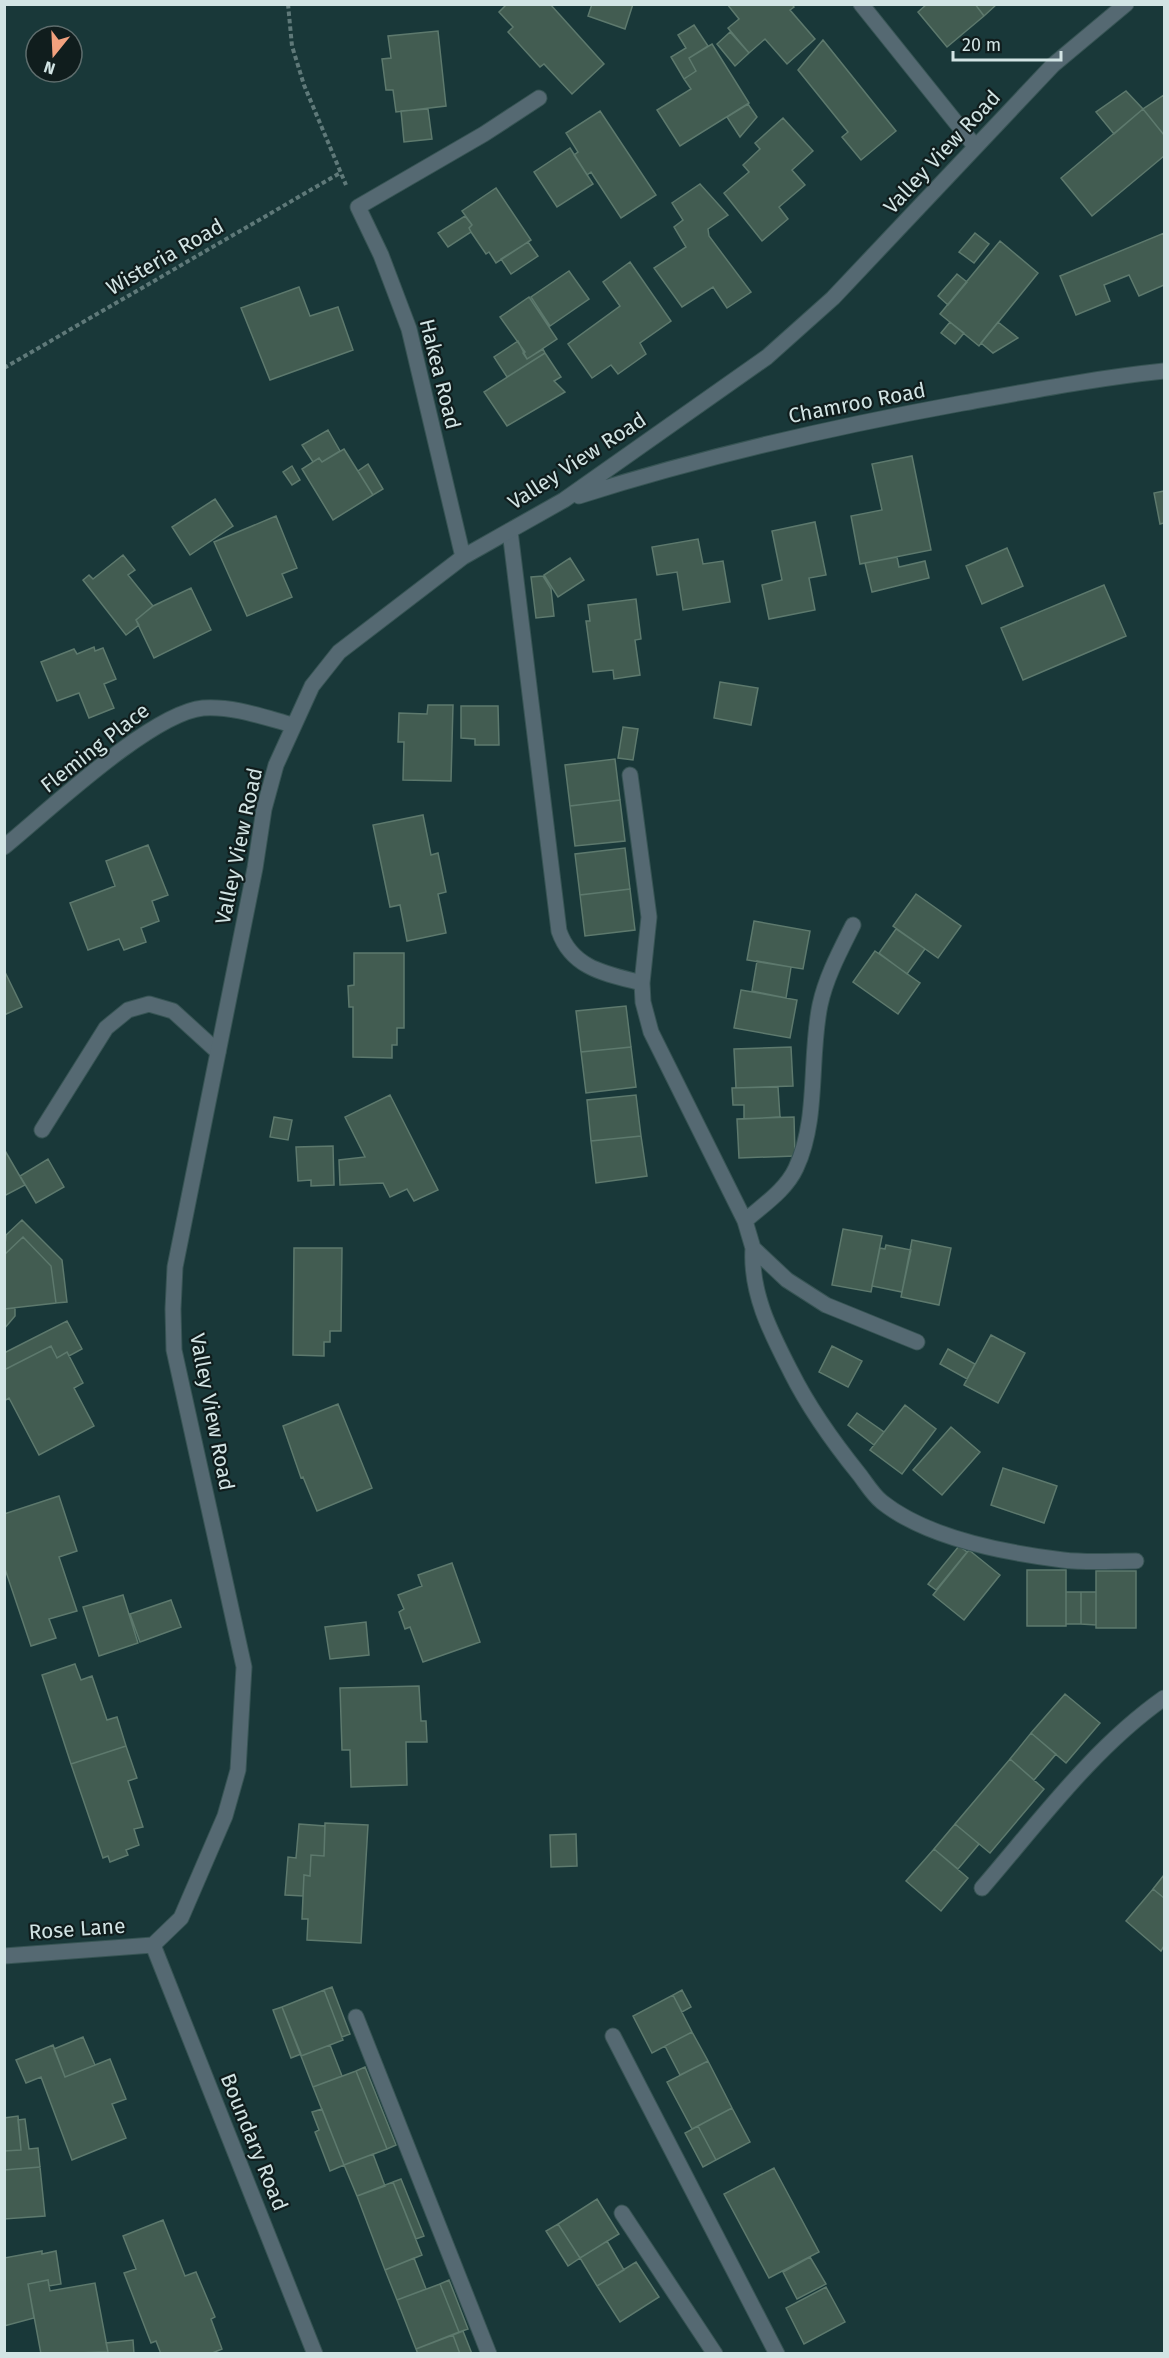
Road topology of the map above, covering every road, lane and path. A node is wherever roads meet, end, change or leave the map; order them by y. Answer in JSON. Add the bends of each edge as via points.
{"nodes":[{"id":1,"x":288,"y":4,"type":"edge"},
{"id":2,"x":861,"y":4,"type":"edge"},
{"id":3,"x":1126,"y":4,"type":"edge"},
{"id":4,"x":539,"y":98,"type":"dead end"},
{"id":5,"x":974,"y":145,"type":"junction"},
{"id":6,"x":4,"y":368,"type":"edge"},
{"id":7,"x":1164,"y":371,"type":"edge"},
{"id":8,"x":564,"y":500,"type":"junction"},
{"id":9,"x":510,"y":531,"type":"junction"},
{"id":10,"x":463,"y":557,"type":"junction"},
{"id":11,"x":293,"y":725,"type":"junction"},
{"id":12,"x":630,"y":775,"type":"dead end"},
{"id":13,"x":4,"y":847,"type":"edge"},
{"id":14,"x":853,"y":925,"type":"dead end"},
{"id":15,"x":642,"y":983,"type":"junction"},
{"id":16,"x":218,"y":1052,"type":"junction"},
{"id":17,"x":42,"y":1130,"type":"dead end"},
{"id":18,"x":746,"y":1221,"type":"junction"},
{"id":19,"x":753,"y":1248,"type":"junction"},
{"id":20,"x":917,"y":1342,"type":"dead end"},
{"id":21,"x":1136,"y":1561,"type":"dead end"},
{"id":22,"x":1164,"y":1698,"type":"edge"},
{"id":23,"x":982,"y":1888,"type":"dead end"},
{"id":24,"x":153,"y":1945,"type":"junction"},
{"id":25,"x":4,"y":1956,"type":"edge"},
{"id":26,"x":356,"y":2017,"type":"dead end"},
{"id":27,"x":613,"y":2036,"type":"dead end"},
{"id":28,"x":622,"y":2213,"type":"dead end"},
{"id":29,"x":315,"y":2354,"type":"edge"},
{"id":30,"x":489,"y":2354,"type":"edge"},
{"id":31,"x":715,"y":2354,"type":"edge"},
{"id":32,"x":777,"y":2354,"type":"edge"}],
"edges":[{"from":1,"to":6,"type":"path","name":"Wisteria Road","via":[[292,46],[340,173]]},
{"from":2,"to":5,"type":"street"},
{"from":3,"to":5,"type":"street","name":"Valley View Road","via":[[1053,65]]},
{"from":4,"to":10,"type":"street","name":"Hakea Road","via":[[358,207],[410,329]]},
{"from":5,"to":8,"type":"street","name":"Valley View Road","via":[[833,298],[767,357]]},
{"from":7,"to":8,"type":"street","name":"Chamroo Road","via":[[1103,377],[772,441]]},
{"from":8,"to":9,"type":"street","name":"Valley View Road"},
{"from":9,"to":10,"type":"street","name":"Valley View Road"},
{"from":9,"to":15,"type":"street","via":[[559,931],[564,944],[583,964]]},
{"from":10,"to":11,"type":"street","name":"Valley View Road","via":[[339,652],[312,686]]},
{"from":11,"to":13,"type":"street","name":"Fleming Place","via":[[231,708],[201,708],[168,718]]},
{"from":11,"to":16,"type":"street","name":"Valley View Road","via":[[276,765],[264,809]]},
{"from":12,"to":15,"type":"street","via":[[649,917]]},
{"from":14,"to":18,"type":"street","via":[[829,975],[820,1007],[806,1134],[799,1161],[787,1184]]},
{"from":15,"to":18,"type":"street","via":[[651,1032]]},
{"from":16,"to":17,"type":"street","via":[[173,1011],[149,1004],[128,1010],[106,1028]]},
{"from":16,"to":24,"type":"street","name":"Valley View Road","via":[[175,1267],[174,1350],[244,1667],[243,1714],[238,1770],[225,1816],[181,1918]]},
{"from":18,"to":19,"type":"street"},
{"from":19,"to":20,"type":"street","via":[[787,1280],[826,1305]]},
{"from":19,"to":21,"type":"street","via":[[751,1272],[774,1338],[805,1398],[880,1501],[925,1527],[989,1547],[1065,1560]]},
{"from":22,"to":23,"type":"street","via":[[1132,1721],[1095,1759]]},
{"from":24,"to":25,"type":"street","name":"Rose Lane"},
{"from":24,"to":29,"type":"street","name":"Boundary Road"},
{"from":26,"to":30,"type":"street"},
{"from":27,"to":32,"type":"street"},
{"from":28,"to":31,"type":"street"}]}
